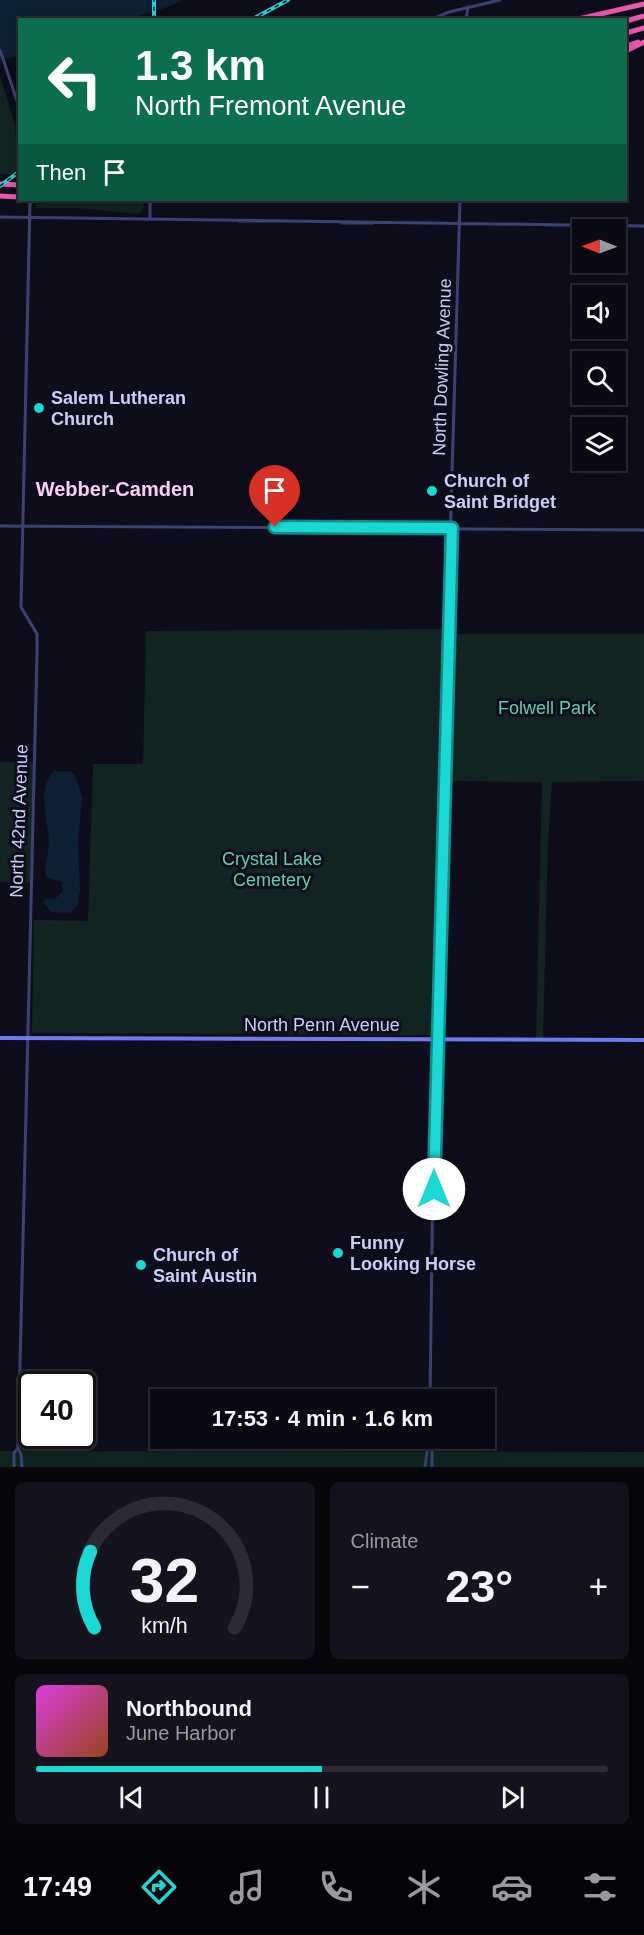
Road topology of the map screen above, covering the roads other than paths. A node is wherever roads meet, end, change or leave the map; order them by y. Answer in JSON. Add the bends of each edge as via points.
{"nodes":[{"id":1,"x":500,"y":0,"type":"edge"},
{"id":2,"x":644,"y":4,"type":"edge"},
{"id":3,"x":468,"y":7,"type":"junction"},
{"id":4,"x":644,"y":16,"type":"edge"},
{"id":5,"x":436,"y":18,"type":"edge"},
{"id":6,"x":466,"y":18,"type":"edge"},
{"id":7,"x":583,"y":18,"type":"edge"},
{"id":8,"x":627,"y":21,"type":"edge"},
{"id":9,"x":644,"y":28,"type":"edge"},
{"id":10,"x":627,"y":33,"type":"edge"},
{"id":11,"x":644,"y":41,"type":"edge"},
{"id":12,"x":627,"y":46,"type":"edge"},
{"id":13,"x":0,"y":50,"type":"edge"},
{"id":14,"x":627,"y":50,"type":"edge"},
{"id":15,"x":18,"y":104,"type":"edge"},
{"id":16,"x":0,"y":184,"type":"edge"},
{"id":17,"x":18,"y":185,"type":"edge"},
{"id":18,"x":0,"y":196,"type":"edge"},
{"id":19,"x":18,"y":196,"type":"edge"},
{"id":20,"x":30,"y":201,"type":"edge"},
{"id":21,"x":150,"y":201,"type":"edge"},
{"id":22,"x":460,"y":201,"type":"edge"},
{"id":23,"x":0,"y":216,"type":"edge"},
{"id":24,"x":29,"y":217,"type":"junction"},
{"id":25,"x":150,"y":218,"type":"junction"},
{"id":26,"x":460,"y":223,"type":"junction"},
{"id":27,"x":644,"y":226,"type":"edge"},
{"id":28,"x":0,"y":526,"type":"edge"},
{"id":29,"x":23,"y":526,"type":"junction"},
{"id":30,"x":452,"y":528,"type":"junction"},
{"id":31,"x":644,"y":530,"type":"edge"},
{"id":32,"x":0,"y":1038,"type":"edge"},
{"id":33,"x":26,"y":1038,"type":"junction"},
{"id":34,"x":437,"y":1039,"type":"junction"},
{"id":35,"x":644,"y":1040,"type":"edge"},
{"id":36,"x":20,"y":1371,"type":"edge"},
{"id":37,"x":430,"y":1389,"type":"edge"},
{"id":38,"x":18,"y":1448,"type":"edge"},
{"id":39,"x":18,"y":1449,"type":"edge"},
{"id":40,"x":428,"y":1449,"type":"edge"},
{"id":41,"x":430,"y":1449,"type":"edge"},
{"id":42,"x":14,"y":1467,"type":"edge"},
{"id":43,"x":21,"y":1467,"type":"edge"},
{"id":44,"x":425,"y":1467,"type":"edge"},
{"id":45,"x":432,"y":1467,"type":"edge"}],
"edges":[{"from":1,"to":3,"type":"street"},
{"from":2,"to":7,"type":"highway"},
{"from":3,"to":5,"type":"street"},
{"from":3,"to":6,"type":"street"},
{"from":4,"to":8,"type":"highway"},
{"from":9,"to":10,"type":"highway"},
{"from":11,"to":12,"type":"highway"},
{"from":11,"to":14,"type":"highway"},
{"from":13,"to":15,"type":"street"},
{"from":16,"to":17,"type":"highway"},
{"from":18,"to":19,"type":"highway"},
{"from":20,"to":24,"type":"street","name":"North 42nd Avenue"},
{"from":21,"to":25,"type":"street"},
{"from":22,"to":26,"type":"street","name":"North Dowling Avenue"},
{"from":23,"to":24,"type":"street"},
{"from":24,"to":25,"type":"street"},
{"from":24,"to":29,"type":"street","name":"North 42nd Avenue"},
{"from":25,"to":26,"type":"street","via":[[243,223]]},
{"from":26,"to":27,"type":"street"},
{"from":26,"to":30,"type":"street","name":"North Dowling Avenue"},
{"from":28,"to":29,"type":"street"},
{"from":29,"to":30,"type":"street"},
{"from":29,"to":33,"type":"street","name":"North 42nd Avenue","via":[[21,607],[37,634]]},
{"from":30,"to":31,"type":"street"},
{"from":30,"to":34,"type":"street","name":"North Dowling Avenue"},
{"from":32,"to":33,"type":"main road","name":"North Penn Avenue"},
{"from":33,"to":34,"type":"main road","name":"North Penn Avenue"},
{"from":33,"to":36,"type":"street","name":"North 42nd Avenue"},
{"from":34,"to":35,"type":"main road","name":"North Penn Avenue"},
{"from":34,"to":37,"type":"street","name":"North Dowling Avenue"},
{"from":38,"to":42,"type":"street","name":"North 42nd Avenue"},
{"from":39,"to":43,"type":"street","name":"North 42nd Avenue"},
{"from":40,"to":44,"type":"street"},
{"from":41,"to":45,"type":"street"}]}
